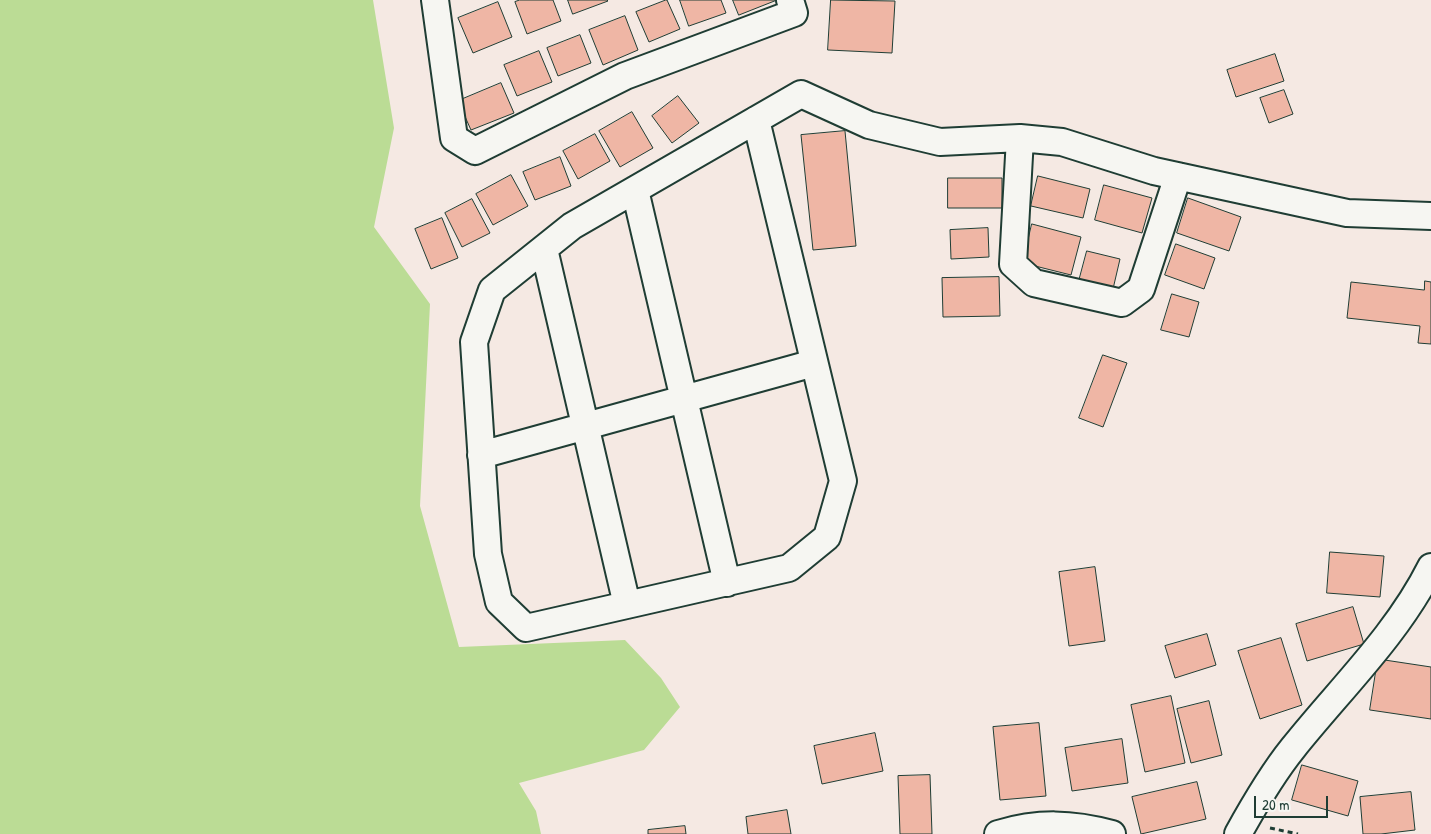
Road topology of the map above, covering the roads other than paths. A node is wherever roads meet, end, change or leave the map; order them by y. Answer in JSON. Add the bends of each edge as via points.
{"nodes":[{"id":1,"x":435,"y":0,"type":"edge"},
{"id":2,"x":790,"y":0,"type":"edge"},
{"id":3,"x":756,"y":120,"type":"junction"},
{"id":4,"x":1020,"y":138,"type":"junction"},
{"id":5,"x":1178,"y":176,"type":"junction"},
{"id":6,"x":635,"y":190,"type":"junction"},
{"id":7,"x":1431,"y":216,"type":"edge"},
{"id":8,"x":544,"y":248,"type":"junction"},
{"id":9,"x":814,"y":363,"type":"junction"},
{"id":10,"x":684,"y":400,"type":"junction"},
{"id":11,"x":585,"y":426,"type":"junction"},
{"id":12,"x":481,"y":455,"type":"junction"},
{"id":13,"x":1431,"y":567,"type":"edge"},
{"id":14,"x":726,"y":582,"type":"junction"},
{"id":15,"x":627,"y":605,"type":"junction"},
{"id":16,"x":998,"y":834,"type":"edge"},
{"id":17,"x":1112,"y":834,"type":"edge"},
{"id":18,"x":1238,"y":834,"type":"edge"}],
"edges":[{"from":1,"to":2,"type":"street","via":[[454,138],[475,150],[625,76],[794,13]]},
{"from":3,"to":4,"type":"street","via":[[801,94],[869,125],[940,142]]},
{"from":3,"to":6,"type":"street"},
{"from":3,"to":9,"type":"street"},
{"from":4,"to":5,"type":"street","via":[[1062,142]]},
{"from":4,"to":5,"type":"street","via":[[1013,264],[1034,283],[1122,303],[1141,289]]},
{"from":5,"to":7,"type":"street","via":[[1347,213]]},
{"from":6,"to":8,"type":"street","via":[[572,226]]},
{"from":6,"to":10,"type":"street"},
{"from":8,"to":11,"type":"street"},
{"from":8,"to":12,"type":"street","via":[[492,290],[474,342]]},
{"from":9,"to":10,"type":"street"},
{"from":9,"to":14,"type":"street","via":[[842,481],[826,537],[788,568]]},
{"from":10,"to":11,"type":"street"},
{"from":10,"to":14,"type":"street"},
{"from":11,"to":12,"type":"street"},
{"from":11,"to":15,"type":"street"},
{"from":12,"to":15,"type":"street","via":[[488,554],[499,602],[526,628]]},
{"from":13,"to":18,"type":"street","via":[[1420,590],[1386,637],[1292,750]]},
{"from":14,"to":15,"type":"street"},
{"from":16,"to":17,"type":"street","via":[[1058,824]]}]}
